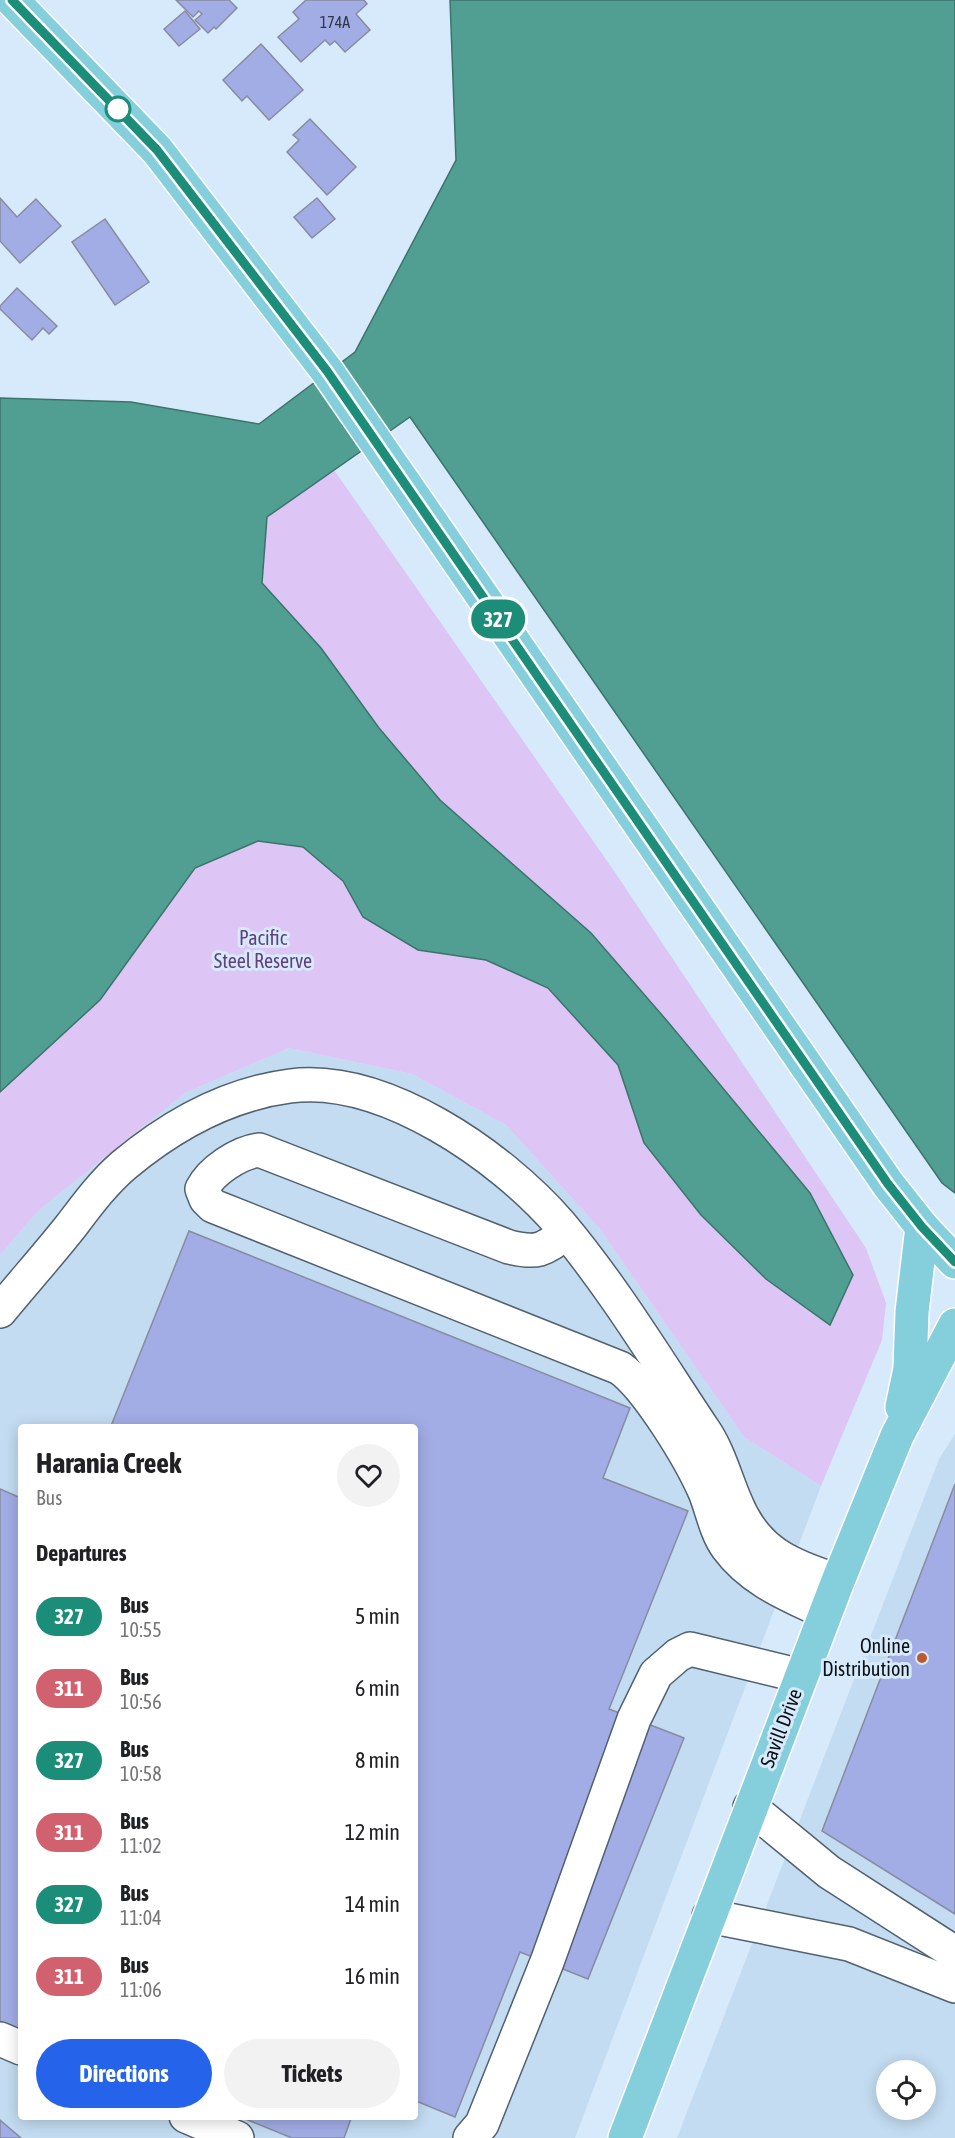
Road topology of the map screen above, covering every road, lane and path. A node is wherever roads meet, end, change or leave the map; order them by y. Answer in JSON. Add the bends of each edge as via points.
{"nodes":[{"id":1,"x":12,"y":0,"type":"edge"},
{"id":2,"x":922,"y":1227,"type":"junction"},
{"id":3,"x":566,"y":1233,"type":"junction"},
{"id":4,"x":955,"y":1262,"type":"edge"},
{"id":5,"x":0,"y":1311,"type":"edge"},
{"id":6,"x":955,"y":1325,"type":"edge"},
{"id":7,"x":897,"y":1436,"type":"junction"},
{"id":8,"x":838,"y":1581,"type":"junction"},
{"id":9,"x":825,"y":1611,"type":"junction"},
{"id":10,"x":801,"y":1676,"type":"junction"},
{"id":11,"x":750,"y":1807,"type":"junction"},
{"id":12,"x":709,"y":1916,"type":"junction"},
{"id":13,"x":955,"y":1953,"type":"edge"},
{"id":14,"x":955,"y":1986,"type":"edge"},
{"id":15,"x":0,"y":2039,"type":"edge"},
{"id":16,"x":18,"y":2047,"type":"edge"},
{"id":17,"x":195,"y":2120,"type":"edge"},
{"id":18,"x":237,"y":2138,"type":"edge"},
{"id":19,"x":470,"y":2138,"type":"edge"},
{"id":20,"x":625,"y":2138,"type":"edge"}],
"edges":[{"from":1,"to":2,"type":"main road","via":[[157,150],[327,371]]},
{"from":2,"to":4,"type":"main road"},
{"from":2,"to":7,"type":"main road","via":[[910,1369]]},
{"from":3,"to":5,"type":"lane","via":[[536,1199],[447,1128],[405,1107],[341,1088],[292,1085],[240,1096],[188,1119],[143,1150],[93,1197]]},
{"from":3,"to":8,"type":"lane","via":[[708,1435],[736,1503],[754,1534],[781,1559]]},
{"from":3,"to":9,"type":"lane","via":[[544,1249],[531,1252],[508,1247],[259,1150],[246,1152],[226,1165],[207,1179],[202,1189],[213,1206],[620,1368],[638,1383],[695,1470],[726,1545],[765,1583]]},
{"from":6,"to":7,"type":"main road","name":"Savill Drive"},
{"from":7,"to":8,"type":"main road","name":"Savill Drive"},
{"from":8,"to":9,"type":"main road","name":"Savill Drive"},
{"from":9,"to":10,"type":"main road","name":"Savill Drive"},
{"from":10,"to":11,"type":"main road","name":"Savill Drive"},
{"from":10,"to":19,"type":"lane","via":[[690,1649],[656,1674],[634,1719],[547,1962],[487,2113]]},
{"from":11,"to":12,"type":"main road","name":"Savill Drive"},
{"from":11,"to":13,"type":"lane","via":[[829,1872]]},
{"from":12,"to":14,"type":"lane","via":[[849,1944]]},
{"from":12,"to":20,"type":"main road","name":"Savill Drive"},
{"from":15,"to":16,"type":"lane"},
{"from":17,"to":18,"type":"lane"}]}
